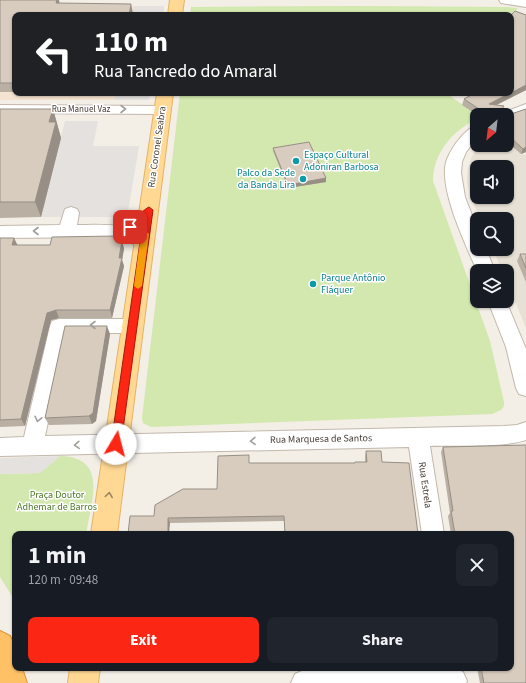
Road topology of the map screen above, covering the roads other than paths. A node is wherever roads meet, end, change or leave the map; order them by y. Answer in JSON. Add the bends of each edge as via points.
{"nodes":[{"id":1,"x":177,"y":0,"type":"edge"},
{"id":2,"x":505,"y":0,"type":"edge"},
{"id":3,"x":526,"y":3,"type":"edge"},
{"id":4,"x":175,"y":12,"type":"edge"},
{"id":5,"x":164,"y":96,"type":"edge"},
{"id":6,"x":526,"y":108,"type":"edge"},
{"id":7,"x":0,"y":109,"type":"edge"},
{"id":8,"x":162,"y":110,"type":"junction"},
{"id":9,"x":514,"y":113,"type":"edge"},
{"id":10,"x":470,"y":136,"type":"edge"},
{"id":11,"x":149,"y":210,"type":"junction"},
{"id":12,"x":71,"y":213,"type":"dead end"},
{"id":13,"x":67,"y":231,"type":"junction"},
{"id":14,"x":117,"y":231,"type":"junction"},
{"id":15,"x":0,"y":232,"type":"edge"},
{"id":16,"x":144,"y":244,"type":"junction"},
{"id":17,"x":483,"y":264,"type":"edge"},
{"id":18,"x":501,"y":308,"type":"edge"},
{"id":19,"x":132,"y":326,"type":"junction"},
{"id":20,"x":526,"y":388,"type":"edge"},
{"id":21,"x":526,"y":431,"type":"edge"},
{"id":22,"x":418,"y":437,"type":"junction"},
{"id":23,"x":116,"y":444,"type":"junction"},
{"id":24,"x":32,"y":446,"type":"junction"},
{"id":25,"x":0,"y":447,"type":"edge"},
{"id":26,"x":104,"y":531,"type":"edge"},
{"id":27,"x":433,"y":531,"type":"edge"},
{"id":28,"x":0,"y":646,"type":"edge"},
{"id":29,"x":85,"y":671,"type":"edge"},
{"id":30,"x":454,"y":677,"type":"edge"},
{"id":31,"x":12,"y":683,"type":"edge"},
{"id":32,"x":83,"y":683,"type":"edge"},
{"id":33,"x":304,"y":683,"type":"edge"}],
"edges":[{"from":1,"to":4,"type":"main road"},
{"from":2,"to":3,"type":"street"},
{"from":5,"to":8,"type":"main road","name":"Rua Coronel Seabra"},
{"from":6,"to":9,"type":"street"},
{"from":7,"to":8,"type":"street","name":"Rua Manuel Vaz","one_way":true,"via":[[93,115]]},
{"from":8,"to":11,"type":"main road","name":"Rua Coronel Seabra"},
{"from":10,"to":17,"type":"street","via":[[458,154],[452,180]]},
{"from":11,"to":14,"type":"street","via":[[135,224]]},
{"from":11,"to":16,"type":"main road","name":"Rua Coronel Seabra"},
{"from":12,"to":13,"type":"street"},
{"from":13,"to":14,"type":"street"},
{"from":13,"to":15,"type":"street","one_way":true},
{"from":14,"to":16,"type":"street","via":[[133,236]]},
{"from":16,"to":19,"type":"main road","name":"Rua Coronel Seabra"},
{"from":18,"to":20,"type":"street","via":[[516,347]]},
{"from":19,"to":23,"type":"main road","name":"Rua Coronel Seabra"},
{"from":19,"to":24,"type":"street","one_way":true,"via":[[60,326]]},
{"from":21,"to":22,"type":"street","name":"Rua Marquesa de Santos","via":[[504,435]]},
{"from":22,"to":23,"type":"street","name":"Rua Marquesa de Santos","one_way":true},
{"from":22,"to":27,"type":"street","name":"Rua Estrela"},
{"from":23,"to":24,"type":"street","one_way":true},
{"from":26,"to":23,"type":"main road","name":"Rua Coronel Seabra","one_way":true},
{"from":24,"to":25,"type":"street"},
{"from":28,"to":31,"type":"highway"},
{"from":29,"to":32,"type":"main road"},
{"from":30,"to":33,"type":"street"}]}
